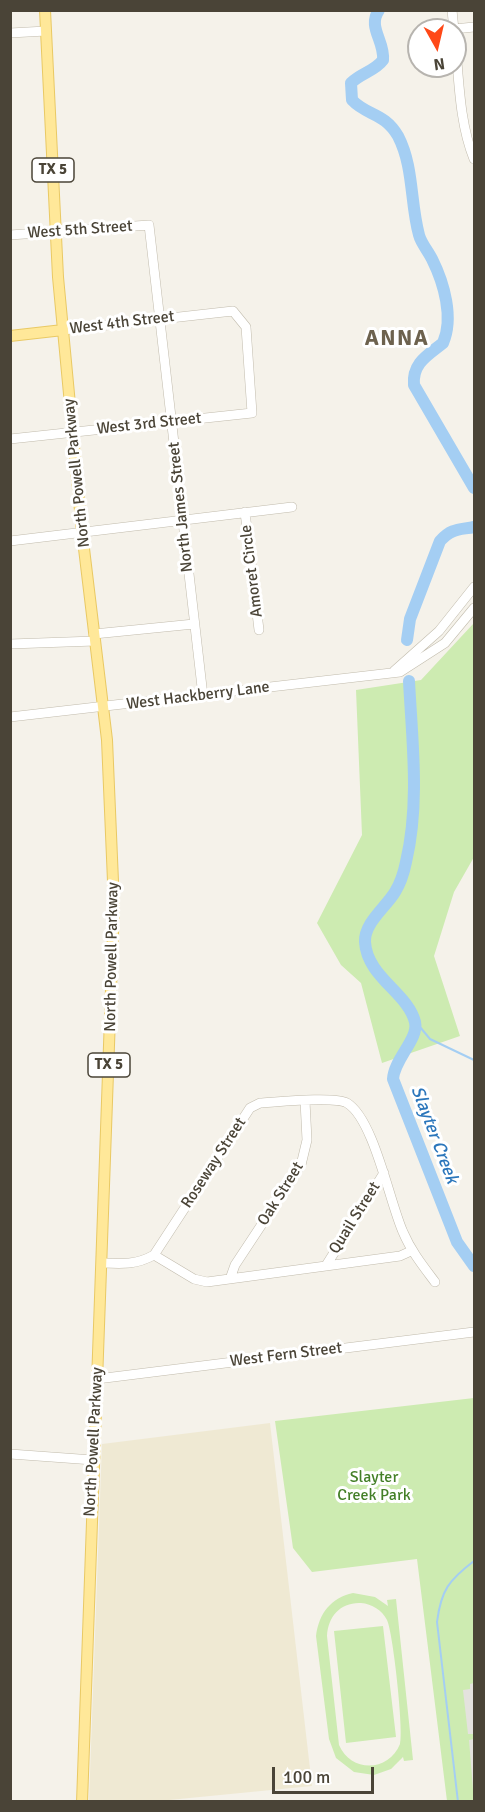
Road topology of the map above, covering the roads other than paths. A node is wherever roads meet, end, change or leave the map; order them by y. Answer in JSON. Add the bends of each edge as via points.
{"nodes":[{"id":1,"x":45,"y":10,"type":"edge"},
{"id":2,"x":46,"y":31,"type":"junction"},
{"id":3,"x":10,"y":33,"type":"edge"},
{"id":4,"x":459,"y":78,"type":"edge"},
{"id":5,"x":474,"y":118,"type":"edge"},
{"id":6,"x":464,"y":119,"type":"junction"},
{"id":7,"x":474,"y":159,"type":"edge"},
{"id":8,"x":149,"y":225,"type":"joint"},
{"id":9,"x":56,"y":232,"type":"junction"},
{"id":10,"x":10,"y":235,"type":"edge"},
{"id":11,"x":161,"y":318,"type":"junction"},
{"id":12,"x":63,"y":330,"type":"junction"},
{"id":13,"x":10,"y":336,"type":"edge"},
{"id":14,"x":252,"y":413,"type":"joint"},
{"id":15,"x":172,"y":421,"type":"junction"},
{"id":16,"x":73,"y":432,"type":"junction"},
{"id":17,"x":10,"y":439,"type":"edge"},
{"id":18,"x":292,"y":507,"type":"dead end"},
{"id":19,"x":245,"y":512,"type":"junction"},
{"id":20,"x":183,"y":520,"type":"junction"},
{"id":21,"x":82,"y":532,"type":"junction"},
{"id":22,"x":10,"y":541,"type":"edge"},
{"id":23,"x":474,"y":586,"type":"edge"},
{"id":24,"x":471,"y":599,"type":"edge"},
{"id":25,"x":474,"y":608,"type":"edge"},
{"id":26,"x":194,"y":624,"type":"junction"},
{"id":27,"x":259,"y":630,"type":"dead end"},
{"id":28,"x":94,"y":638,"type":"junction"},
{"id":29,"x":10,"y":644,"type":"edge"},
{"id":30,"x":386,"y":674,"type":"junction"},
{"id":31,"x":203,"y":696,"type":"junction"},
{"id":32,"x":102,"y":707,"type":"junction"},
{"id":33,"x":10,"y":717,"type":"edge"},
{"id":34,"x":305,"y":1101,"type":"junction"},
{"id":35,"x":384,"y":1173,"type":"junction"},
{"id":36,"x":411,"y":1251,"type":"junction"},
{"id":37,"x":154,"y":1255,"type":"junction"},
{"id":38,"x":102,"y":1263,"type":"junction"},
{"id":39,"x":327,"y":1264,"type":"junction"},
{"id":40,"x":230,"y":1279,"type":"junction"},
{"id":41,"x":435,"y":1282,"type":"dead end"},
{"id":42,"x":474,"y":1332,"type":"edge"},
{"id":43,"x":98,"y":1379,"type":"junction"},
{"id":44,"x":10,"y":1454,"type":"edge"},
{"id":45,"x":93,"y":1460,"type":"junction"},
{"id":46,"x":82,"y":1802,"type":"edge"}],
"edges":[{"from":1,"to":2,"type":"main road","number":"TX 5"},
{"from":2,"to":3,"type":"street"},
{"from":2,"to":9,"type":"main road","number":"TX 5"},
{"from":4,"to":6,"type":"street"},
{"from":5,"to":6,"type":"street"},
{"from":6,"to":7,"type":"street"},
{"from":8,"to":9,"type":"street","name":"West 5th Street"},
{"from":8,"to":11,"type":"street","name":"North James Street"},
{"from":9,"to":10,"type":"street","name":"West 5th Street"},
{"from":9,"to":12,"type":"main road","number":"TX 5"},
{"from":11,"to":12,"type":"street","name":"West 4th Street"},
{"from":11,"to":14,"type":"street","name":"West 4th Street","via":[[233,311],[246,327]]},
{"from":11,"to":15,"type":"street","name":"North James Street"},
{"from":12,"to":13,"type":"main road","name":"West 4th Street"},
{"from":12,"to":16,"type":"main road","name":"North Powell Parkway","number":"TX 5"},
{"from":14,"to":15,"type":"street","name":"West 3rd Street"},
{"from":15,"to":16,"type":"street","name":"West 3rd Street"},
{"from":15,"to":20,"type":"street","name":"North James Street"},
{"from":16,"to":17,"type":"street","name":"West 3rd Street"},
{"from":16,"to":21,"type":"main road","name":"North Powell Parkway","number":"TX 5"},
{"from":18,"to":19,"type":"street"},
{"from":19,"to":20,"type":"street"},
{"from":19,"to":27,"type":"street","name":"Amoret Circle"},
{"from":20,"to":21,"type":"street"},
{"from":20,"to":26,"type":"street","name":"North James Street"},
{"from":21,"to":22,"type":"street"},
{"from":21,"to":28,"type":"main road","name":"North Powell Parkway","number":"TX 5"},
{"from":23,"to":24,"type":"street"},
{"from":24,"to":30,"type":"street","via":[[396,670]]},
{"from":25,"to":30,"type":"street","name":"West Hackberry Lane","via":[[451,637],[429,656],[406,670]]},
{"from":26,"to":28,"type":"street"},
{"from":26,"to":31,"type":"street","name":"North James Street"},
{"from":28,"to":29,"type":"street"},
{"from":28,"to":32,"type":"main road","name":"North Powell Parkway","number":"TX 5"},
{"from":30,"to":31,"type":"street","name":"West Hackberry Lane"},
{"from":31,"to":32,"type":"street","name":"West Hackberry Lane"},
{"from":32,"to":33,"type":"street","name":"West Hackberry Lane"},
{"from":32,"to":38,"type":"main road","name":"North Powell Parkway","number":"TX 5","via":[[108,747],[114,905]]},
{"from":34,"to":35,"type":"street","name":"Roseway Street","via":[[348,1104],[366,1128]]},
{"from":34,"to":37,"type":"street","name":"Roseway Street","via":[[260,1103],[250,1108]]},
{"from":34,"to":40,"type":"street","name":"Oak Street","via":[[307,1140],[301,1165],[235,1265]]},
{"from":35,"to":36,"type":"street","name":"Roseway Street"},
{"from":35,"to":39,"type":"street","name":"Quail Street"},
{"from":36,"to":39,"type":"street","via":[[400,1256]]},
{"from":36,"to":41,"type":"street","name":"Roseway Street"},
{"from":37,"to":38,"type":"street","via":[[129,1265]]},
{"from":37,"to":40,"type":"street","via":[[194,1279]]},
{"from":38,"to":43,"type":"main road","name":"North Powell Parkway","number":"TX 5"},
{"from":39,"to":40,"type":"street"},
{"from":42,"to":43,"type":"street","name":"West Fern Street"},
{"from":43,"to":45,"type":"main road","name":"North Powell Parkway","number":"TX 5"},
{"from":44,"to":45,"type":"street"},
{"from":45,"to":46,"type":"main road","name":"North Powell Parkway","number":"TX 5"}]}
